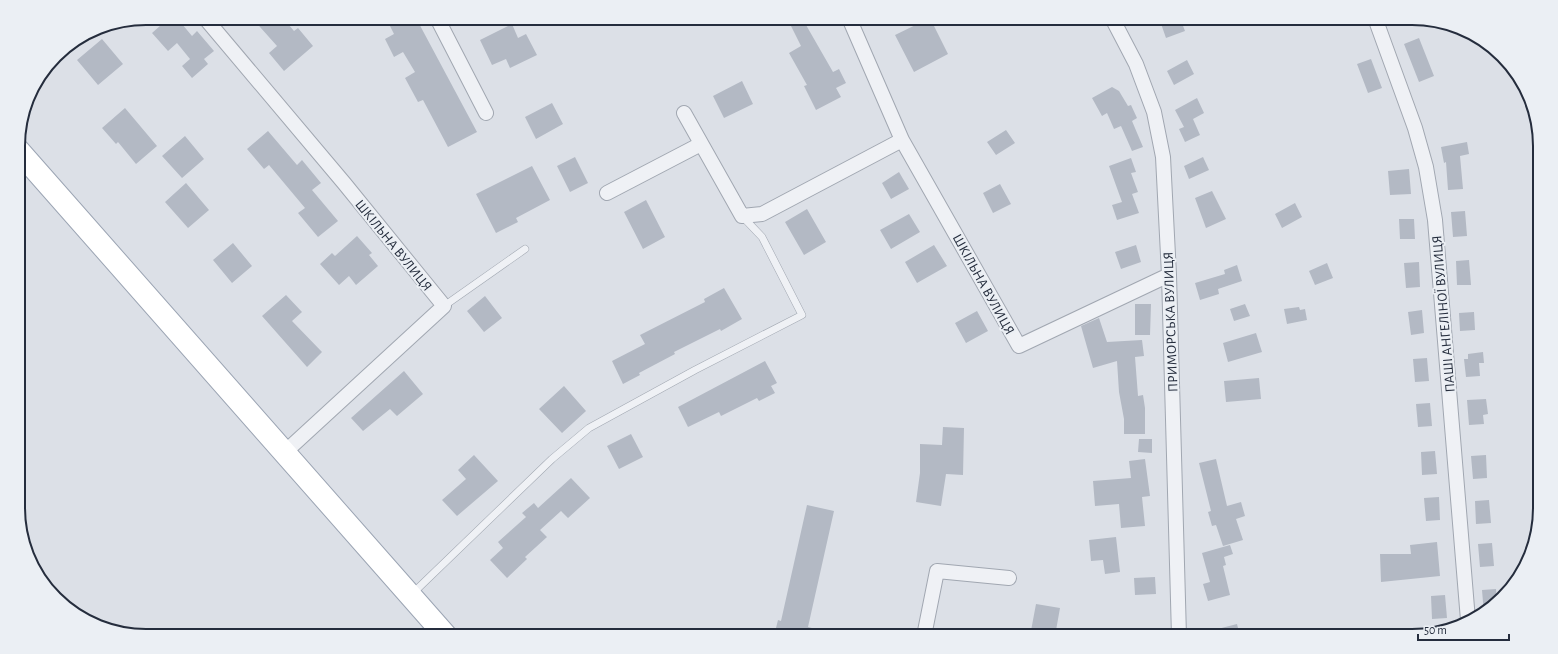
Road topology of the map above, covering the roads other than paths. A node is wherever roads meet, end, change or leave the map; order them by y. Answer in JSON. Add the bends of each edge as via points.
{"nodes":[{"id":1,"x":211,"y":25,"type":"edge"},
{"id":2,"x":441,"y":25,"type":"edge"},
{"id":3,"x":852,"y":25,"type":"edge"},
{"id":4,"x":1116,"y":25,"type":"edge"},
{"id":5,"x":1378,"y":25,"type":"edge"},
{"id":6,"x":486,"y":113,"type":"dead end"},
{"id":7,"x":684,"y":113,"type":"dead end"},
{"id":8,"x":902,"y":140,"type":"junction"},
{"id":9,"x":701,"y":144,"type":"junction"},
{"id":10,"x":25,"y":158,"type":"edge"},
{"id":11,"x":607,"y":193,"type":"dead end"},
{"id":12,"x":742,"y":216,"type":"junction"},
{"id":13,"x":526,"y":249,"type":"dead end"},
{"id":14,"x":1169,"y":275,"type":"junction"},
{"id":15,"x":444,"y":306,"type":"junction"},
{"id":16,"x":284,"y":453,"type":"junction"},
{"id":17,"x":1009,"y":578,"type":"dead end"},
{"id":18,"x":410,"y":596,"type":"junction"},
{"id":19,"x":1468,"y":616,"type":"edge"},
{"id":20,"x":440,"y":629,"type":"edge"},
{"id":21,"x":925,"y":629,"type":"edge"},
{"id":22,"x":1179,"y":629,"type":"edge"}],
"edges":[{"from":1,"to":15,"type":"street","name":"ШКІЛЬНА ВУЛИЦЯ"},
{"from":2,"to":6,"type":"street"},
{"from":3,"to":8,"type":"street","name":"ШКІЛЬНА ВУЛИЦЯ"},
{"from":4,"to":14,"type":"street","name":"ПРИМОРСЬКА ВУЛИЦЯ","via":[[1136,64],[1160,134]]},
{"from":5,"to":19,"type":"street","name":"ПАШІ АНГЕЛІНОЇ ВУЛИЦЯ","via":[[1415,128],[1426,167],[1435,220]]},
{"from":7,"to":9,"type":"street"},
{"from":8,"to":12,"type":"street","via":[[762,214]]},
{"from":8,"to":14,"type":"street","name":"ШКІЛЬНА ВУЛИЦЯ","via":[[1019,346]]},
{"from":9,"to":11,"type":"street"},
{"from":9,"to":12,"type":"street"},
{"from":10,"to":16,"type":"main road"},
{"from":12,"to":18,"type":"lane","via":[[762,237],[802,315],[589,428],[552,459]]},
{"from":13,"to":15,"type":"lane"},
{"from":14,"to":22,"type":"street","name":"ПРИМОРСЬКА ВУЛИЦЯ"},
{"from":15,"to":16,"type":"street"},
{"from":16,"to":18,"type":"main road"},
{"from":17,"to":21,"type":"street","via":[[937,571]]},
{"from":18,"to":20,"type":"main road"}]}
